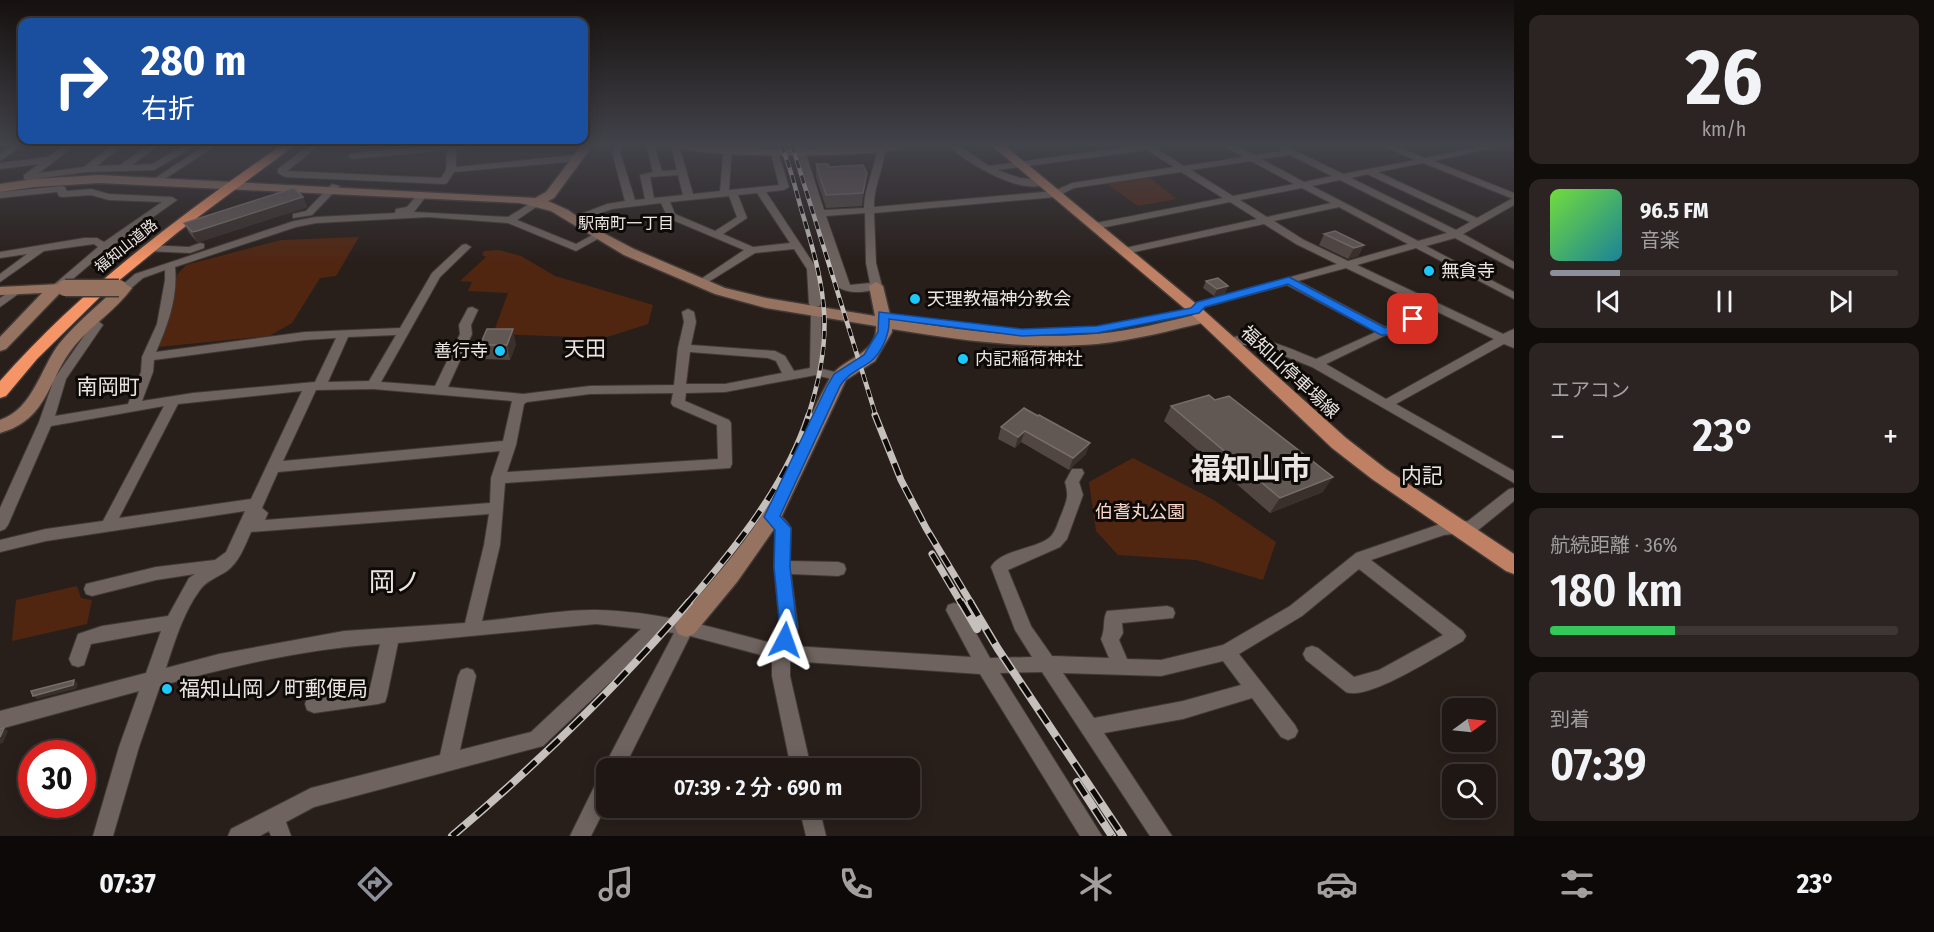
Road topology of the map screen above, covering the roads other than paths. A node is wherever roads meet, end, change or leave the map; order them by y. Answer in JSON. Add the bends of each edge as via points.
{"nodes":[{"id":1,"x":33,"y":184,"type":"edge"},
{"id":2,"x":229,"y":184,"type":"junction"},
{"id":3,"x":556,"y":184,"type":"edge"},
{"id":4,"x":625,"y":184,"type":"edge"},
{"id":5,"x":647,"y":184,"type":"edge"},
{"id":6,"x":686,"y":184,"type":"edge"},
{"id":7,"x":729,"y":184,"type":"edge"},
{"id":8,"x":783,"y":184,"type":"edge"},
{"id":9,"x":810,"y":184,"type":"edge"},
{"id":10,"x":874,"y":184,"type":"edge"},
{"id":11,"x":1043,"y":184,"type":"edge"},
{"id":12,"x":1085,"y":184,"type":"edge"},
{"id":13,"x":1206,"y":184,"type":"edge"},
{"id":14,"x":1302,"y":184,"type":"edge"},
{"id":15,"x":1316,"y":184,"type":"edge"},
{"id":16,"x":1357,"y":184,"type":"edge"},
{"id":17,"x":1396,"y":184,"type":"edge"},
{"id":18,"x":1483,"y":184,"type":"edge"},
{"id":19,"x":1306,"y":186,"type":"junction"},
{"id":20,"x":0,"y":188,"type":"edge"},
{"id":21,"x":333,"y":188,"type":"junction"},
{"id":22,"x":761,"y":191,"type":"junction"},
{"id":23,"x":729,"y":194,"type":"junction"},
{"id":24,"x":1056,"y":194,"type":"junction"},
{"id":25,"x":0,"y":195,"type":"edge"},
{"id":26,"x":423,"y":195,"type":"junction"},
{"id":27,"x":1514,"y":196,"type":"edge"},
{"id":28,"x":544,"y":198,"type":"junction"},
{"id":29,"x":690,"y":198,"type":"junction"},
{"id":30,"x":664,"y":200,"type":"junction"},
{"id":31,"x":1232,"y":200,"type":"junction"},
{"id":32,"x":1514,"y":201,"type":"edge"},
{"id":33,"x":650,"y":202,"type":"junction"},
{"id":34,"x":631,"y":204,"type":"junction"},
{"id":35,"x":1340,"y":204,"type":"junction"},
{"id":36,"x":870,"y":210,"type":"junction"},
{"id":37,"x":309,"y":213,"type":"junction"},
{"id":38,"x":819,"y":213,"type":"junction"},
{"id":39,"x":584,"y":216,"type":"junction"},
{"id":40,"x":510,"y":220,"type":"junction"},
{"id":41,"x":1264,"y":220,"type":"junction"},
{"id":42,"x":1478,"y":222,"type":"junction"},
{"id":43,"x":1096,"y":226,"type":"junction"},
{"id":44,"x":1456,"y":234,"type":"junction"},
{"id":45,"x":715,"y":235,"type":"junction"},
{"id":46,"x":598,"y":236,"type":"junction"},
{"id":47,"x":1414,"y":244,"type":"junction"},
{"id":48,"x":795,"y":246,"type":"junction"},
{"id":49,"x":41,"y":247,"type":"junction"},
{"id":50,"x":104,"y":247,"type":"junction"},
{"id":51,"x":466,"y":247,"type":"dead end"},
{"id":52,"x":146,"y":248,"type":"junction"},
{"id":53,"x":752,"y":250,"type":"junction"},
{"id":54,"x":1125,"y":251,"type":"junction"},
{"id":55,"x":0,"y":255,"type":"edge"},
{"id":56,"x":1346,"y":264,"type":"junction"},
{"id":57,"x":170,"y":266,"type":"junction"},
{"id":58,"x":1514,"y":266,"type":"edge"},
{"id":59,"x":0,"y":279,"type":"edge"},
{"id":60,"x":1289,"y":280,"type":"junction"},
{"id":61,"x":706,"y":281,"type":"junction"},
{"id":62,"x":876,"y":286,"type":"junction"},
{"id":63,"x":61,"y":288,"type":"junction"},
{"id":64,"x":122,"y":288,"type":"junction"},
{"id":65,"x":16,"y":290,"type":"junction"},
{"id":66,"x":0,"y":291,"type":"edge"},
{"id":67,"x":1514,"y":296,"type":"edge"},
{"id":68,"x":0,"y":304,"type":"edge"},
{"id":69,"x":816,"y":307,"type":"junction"},
{"id":70,"x":472,"y":310,"type":"dead end"},
{"id":71,"x":688,"y":312,"type":"dead end"},
{"id":72,"x":1199,"y":314,"type":"junction"},
{"id":73,"x":884,"y":318,"type":"junction"},
{"id":74,"x":1413,"y":319,"type":"dead end"},
{"id":75,"x":92,"y":321,"type":"junction"},
{"id":76,"x":404,"y":331,"type":"junction"},
{"id":77,"x":1385,"y":332,"type":"junction"},
{"id":78,"x":344,"y":334,"type":"junction"},
{"id":79,"x":1510,"y":339,"type":"edge"},
{"id":80,"x":1229,"y":342,"type":"junction"},
{"id":81,"x":0,"y":346,"type":"edge"},
{"id":82,"x":684,"y":348,"type":"junction"},
{"id":83,"x":148,"y":357,"type":"junction"},
{"id":84,"x":1316,"y":364,"type":"junction"},
{"id":85,"x":816,"y":371,"type":"junction"},
{"id":86,"x":0,"y":373,"type":"edge"},
{"id":87,"x":790,"y":376,"type":"junction"},
{"id":88,"x":839,"y":377,"type":"junction"},
{"id":89,"x":315,"y":386,"type":"junction"},
{"id":90,"x":373,"y":386,"type":"junction"},
{"id":91,"x":679,"y":389,"type":"junction"},
{"id":92,"x":440,"y":390,"type":"junction"},
{"id":93,"x":0,"y":392,"type":"edge"},
{"id":94,"x":523,"y":398,"type":"junction"},
{"id":95,"x":173,"y":401,"type":"junction"},
{"id":96,"x":1387,"y":404,"type":"junction"},
{"id":97,"x":132,"y":409,"type":"junction"},
{"id":98,"x":46,"y":422,"type":"junction"},
{"id":99,"x":0,"y":427,"type":"edge"},
{"id":100,"x":509,"y":445,"type":"junction"},
{"id":101,"x":274,"y":466,"type":"junction"},
{"id":102,"x":1077,"y":473,"type":"dead end"},
{"id":103,"x":498,"y":478,"type":"junction"},
{"id":104,"x":1514,"y":478,"type":"edge"},
{"id":105,"x":1514,"y":493,"type":"edge"},
{"id":106,"x":256,"y":504,"type":"junction"},
{"id":107,"x":497,"y":508,"type":"junction"},
{"id":108,"x":772,"y":517,"type":"junction"},
{"id":109,"x":0,"y":525,"type":"edge"},
{"id":110,"x":108,"y":525,"type":"junction"},
{"id":111,"x":1457,"y":528,"type":"junction"},
{"id":112,"x":0,"y":546,"type":"edge"},
{"id":113,"x":1359,"y":560,"type":"junction"},
{"id":114,"x":1514,"y":565,"type":"edge"},
{"id":115,"x":222,"y":566,"type":"junction"},
{"id":116,"x":782,"y":567,"type":"junction"},
{"id":117,"x":838,"y":569,"type":"dead end"},
{"id":118,"x":92,"y":589,"type":"dead end"},
{"id":119,"x":954,"y":610,"type":"dead end"},
{"id":120,"x":1167,"y":613,"type":"dead end"},
{"id":121,"x":173,"y":622,"type":"junction"},
{"id":122,"x":657,"y":622,"type":"junction"},
{"id":123,"x":686,"y":627,"type":"junction"},
{"id":124,"x":472,"y":628,"type":"junction"},
{"id":125,"x":391,"y":636,"type":"junction"},
{"id":126,"x":1227,"y":652,"type":"junction"},
{"id":127,"x":781,"y":653,"type":"junction"},
{"id":128,"x":1312,"y":654,"type":"dead end"},
{"id":129,"x":78,"y":659,"type":"dead end"},
{"id":130,"x":1046,"y":664,"type":"junction"},
{"id":131,"x":986,"y":666,"type":"junction"},
{"id":132,"x":1121,"y":666,"type":"junction"},
{"id":133,"x":467,"y":676,"type":"dead end"},
{"id":134,"x":152,"y":679,"type":"junction"},
{"id":135,"x":1255,"y":689,"type":"junction"},
{"id":136,"x":314,"y":704,"type":"dead end"},
{"id":137,"x":0,"y":720,"type":"edge"},
{"id":138,"x":1091,"y":728,"type":"junction"},
{"id":139,"x":1288,"y":731,"type":"dead end"},
{"id":140,"x":619,"y":758,"type":"edge"},
{"id":141,"x":799,"y":758,"type":"edge"},
{"id":142,"x":448,"y":762,"type":"junction"},
{"id":143,"x":596,"y":804,"type":"edge"},
{"id":144,"x":274,"y":816,"type":"junction"},
{"id":145,"x":812,"y":818,"type":"edge"},
{"id":146,"x":103,"y":836,"type":"edge"},
{"id":147,"x":238,"y":836,"type":"edge"},
{"id":148,"x":281,"y":836,"type":"edge"},
{"id":149,"x":580,"y":836,"type":"edge"},
{"id":150,"x":816,"y":836,"type":"edge"},
{"id":151,"x":1092,"y":836,"type":"edge"},
{"id":152,"x":1162,"y":836,"type":"edge"}],
"edges":[{"from":1,"to":20,"type":"street"},
{"from":2,"to":21,"type":"street"},
{"from":2,"to":52,"type":"highway","name":"福知山道路"},
{"from":2,"to":86,"type":"highway","name":"福知山道路","via":[[105,267]]},
{"from":3,"to":28,"type":"street"},
{"from":4,"to":34,"type":"street"},
{"from":5,"to":33,"type":"street"},
{"from":6,"to":29,"type":"street"},
{"from":7,"to":23,"type":"street"},
{"from":8,"to":22,"type":"street","via":[[784,187]]},
{"from":9,"to":38,"type":"street"},
{"from":10,"to":36,"type":"street"},
{"from":11,"to":24,"type":"main road","name":"福知山停車場線"},
{"from":12,"to":24,"type":"street"},
{"from":13,"to":31,"type":"street"},
{"from":14,"to":19,"type":"street"},
{"from":15,"to":19,"type":"street"},
{"from":16,"to":44,"type":"street"},
{"from":17,"to":42,"type":"street"},
{"from":18,"to":27,"type":"street"},
{"from":19,"to":31,"type":"street"},
{"from":19,"to":35,"type":"street"},
{"from":21,"to":26,"type":"street"},
{"from":21,"to":28,"type":"street"},
{"from":21,"to":37,"type":"street"},
{"from":22,"to":23,"type":"street"},
{"from":22,"to":48,"type":"street"},
{"from":23,"to":29,"type":"street"},
{"from":23,"to":45,"type":"street","via":[[742,218]]},
{"from":24,"to":36,"type":"street"},
{"from":24,"to":43,"type":"main road","name":"福知山停車場線"},
{"from":25,"to":50,"type":"street","via":[[62,189],[62,194],[91,192],[109,197],[172,200]]},
{"from":26,"to":28,"type":"street"},
{"from":26,"to":37,"type":"street","via":[[410,210],[404,211]]},
{"from":28,"to":39,"type":"street"},
{"from":28,"to":40,"type":"street"},
{"from":28,"to":46,"type":"street"},
{"from":29,"to":30,"type":"street"},
{"from":30,"to":33,"type":"street"},
{"from":30,"to":45,"type":"street","via":[[671,216]]},
{"from":31,"to":41,"type":"street"},
{"from":31,"to":43,"type":"street"},
{"from":32,"to":42,"type":"street"},
{"from":33,"to":34,"type":"street"},
{"from":34,"to":39,"type":"street","via":[[610,206]]},
{"from":35,"to":41,"type":"street"},
{"from":35,"to":47,"type":"street"},
{"from":36,"to":38,"type":"street"},
{"from":36,"to":62,"type":"street","via":[[870,263]]},
{"from":37,"to":52,"type":"street","via":[[190,250]]},
{"from":38,"to":62,"type":"street","via":[[843,285],[848,289]]},
{"from":39,"to":61,"type":"street","via":[[616,237]]},
{"from":40,"to":46,"type":"street","via":[[576,248]]},
{"from":40,"to":57,"type":"street","via":[[428,214],[316,220],[283,227]]},
{"from":41,"to":54,"type":"street"},
{"from":41,"to":56,"type":"street"},
{"from":42,"to":44,"type":"street"},
{"from":43,"to":54,"type":"main road","name":"福知山停車場線"},
{"from":44,"to":47,"type":"street"},
{"from":44,"to":58,"type":"street"},
{"from":45,"to":53,"type":"street"},
{"from":46,"to":61,"type":"street"},
{"from":47,"to":56,"type":"street"},
{"from":47,"to":67,"type":"street"},
{"from":48,"to":53,"type":"street"},
{"from":48,"to":69,"type":"street","via":[[812,269]]},
{"from":49,"to":50,"type":"street","via":[[97,241]]},
{"from":49,"to":55,"type":"street"},
{"from":49,"to":59,"type":"street"},
{"from":50,"to":63,"type":"street"},
{"from":51,"to":76,"type":"street","via":[[436,275]]},
{"from":52,"to":93,"type":"highway","name":"福知山道路","via":[[61,324]]},
{"from":53,"to":61,"type":"street"},
{"from":54,"to":72,"type":"main road","name":"福知山停車場線"},
{"from":56,"to":60,"type":"street"},
{"from":56,"to":79,"type":"street"},
{"from":57,"to":64,"type":"street","via":[[139,276]]},
{"from":57,"to":83,"type":"street","via":[[163,324]]},
{"from":60,"to":72,"type":"street","via":[[1201,305]]},
{"from":60,"to":77,"type":"street"},
{"from":61,"to":69,"type":"street","via":[[757,301]]},
{"from":62,"to":73,"type":"street"},
{"from":63,"to":64,"type":"street","bridge":true},
{"from":63,"to":65,"type":"street"},
{"from":63,"to":81,"type":"street"},
{"from":64,"to":75,"type":"street"},
{"from":65,"to":66,"type":"street"},
{"from":65,"to":68,"type":"street"},
{"from":69,"to":73,"type":"street"},
{"from":69,"to":85,"type":"street"},
{"from":70,"to":92,"type":"street","via":[[465,325],[466,334]]},
{"from":71,"to":82,"type":"street","via":[[690,322]]},
{"from":72,"to":73,"type":"street","via":[[1121,336],[1052,340],[992,338]]},
{"from":72,"to":80,"type":"main road","name":"福知山停車場線"},
{"from":73,"to":88,"type":"street","via":[[884,332],[869,357]]},
{"from":74,"to":77,"type":"street"},
{"from":75,"to":98,"type":"street","via":[[97,325],[60,379]]},
{"from":75,"to":99,"type":"street","via":[[65,347],[25,416]]},
{"from":76,"to":78,"type":"street"},
{"from":76,"to":90,"type":"street"},
{"from":77,"to":84,"type":"street"},
{"from":78,"to":83,"type":"street"},
{"from":78,"to":89,"type":"street"},
{"from":79,"to":96,"type":"street"},
{"from":80,"to":84,"type":"street","via":[[1258,341]]},
{"from":80,"to":111,"type":"main road","name":"福知山停車場線","via":[[1339,443]]},
{"from":82,"to":87,"type":"street","via":[[771,354],[781,359]]},
{"from":82,"to":91,"type":"street"},
{"from":83,"to":97,"type":"street","via":[[147,372]]},
{"from":84,"to":96,"type":"street"},
{"from":85,"to":87,"type":"street"},
{"from":85,"to":88,"type":"street"},
{"from":87,"to":91,"type":"street","via":[[725,388]]},
{"from":88,"to":108,"type":"street"},
{"from":89,"to":90,"type":"street"},
{"from":89,"to":95,"type":"street"},
{"from":89,"to":101,"type":"street"},
{"from":90,"to":92,"type":"street"},
{"from":91,"to":94,"type":"street","via":[[590,390]]},
{"from":91,"to":103,"type":"street","via":[[678,402],[724,423],[725,464]]},
{"from":92,"to":94,"type":"street"},
{"from":94,"to":100,"type":"street","via":[[518,404]]},
{"from":95,"to":97,"type":"street"},
{"from":95,"to":110,"type":"street"},
{"from":96,"to":104,"type":"street"},
{"from":97,"to":98,"type":"street"},
{"from":98,"to":109,"type":"street"},
{"from":100,"to":101,"type":"street"},
{"from":100,"to":103,"type":"street"},
{"from":101,"to":106,"type":"street"},
{"from":102,"to":130,"type":"street","via":[[1072,482],[1076,495],[1061,535],[1054,543],[999,567],[1024,630]]},
{"from":103,"to":107,"type":"street"},
{"from":105,"to":111,"type":"street","via":[[1474,526]]},
{"from":106,"to":107,"type":"street","via":[[262,505],[255,527]]},
{"from":106,"to":110,"type":"street"},
{"from":106,"to":115,"type":"street","via":[[232,556]]},
{"from":107,"to":124,"type":"street"},
{"from":108,"to":116,"type":"street","via":[[783,528]]},
{"from":108,"to":123,"type":"street"},
{"from":110,"to":112,"type":"street"},
{"from":111,"to":113,"type":"street","via":[[1439,530]]},
{"from":111,"to":114,"type":"main road","name":"福知山停車場線"},
{"from":113,"to":126,"type":"street","via":[[1296,611]]},
{"from":113,"to":128,"type":"street","via":[[1456,636],[1383,677],[1352,686]]},
{"from":115,"to":118,"type":"street","via":[[159,572]]},
{"from":115,"to":121,"type":"street","via":[[195,584]]},
{"from":116,"to":117,"type":"street"},
{"from":116,"to":127,"type":"street","via":[[789,628]]},
{"from":119,"to":131,"type":"street"},
{"from":120,"to":132,"type":"street","via":[[1113,616],[1114,633],[1110,639]]},
{"from":121,"to":129,"type":"street","via":[[84,639]]},
{"from":121,"to":134,"type":"street"},
{"from":122,"to":123,"type":"street"},
{"from":122,"to":124,"type":"street","via":[[596,617]]},
{"from":122,"to":142,"type":"street","via":[[632,652],[536,740]]},
{"from":123,"to":127,"type":"street"},
{"from":123,"to":140,"type":"street"},
{"from":124,"to":125,"type":"street"},
{"from":125,"to":134,"type":"street","via":[[286,648]]},
{"from":125,"to":136,"type":"street","via":[[378,696]]},
{"from":126,"to":132,"type":"street","via":[[1161,668]]},
{"from":126,"to":135,"type":"street"},
{"from":127,"to":131,"type":"street"},
{"from":127,"to":141,"type":"street","via":[[781,676]]},
{"from":130,"to":131,"type":"street"},
{"from":130,"to":132,"type":"street"},
{"from":130,"to":138,"type":"street"},
{"from":131,"to":151,"type":"street"},
{"from":133,"to":142,"type":"street"},
{"from":134,"to":137,"type":"street"},
{"from":134,"to":146,"type":"street"},
{"from":135,"to":138,"type":"street","via":[[1183,710]]},
{"from":135,"to":139,"type":"street"},
{"from":138,"to":152,"type":"street"},
{"from":142,"to":144,"type":"street","via":[[311,798]]},
{"from":143,"to":149,"type":"street"},
{"from":144,"to":147,"type":"street"},
{"from":144,"to":148,"type":"street"},
{"from":145,"to":150,"type":"street"}]}
